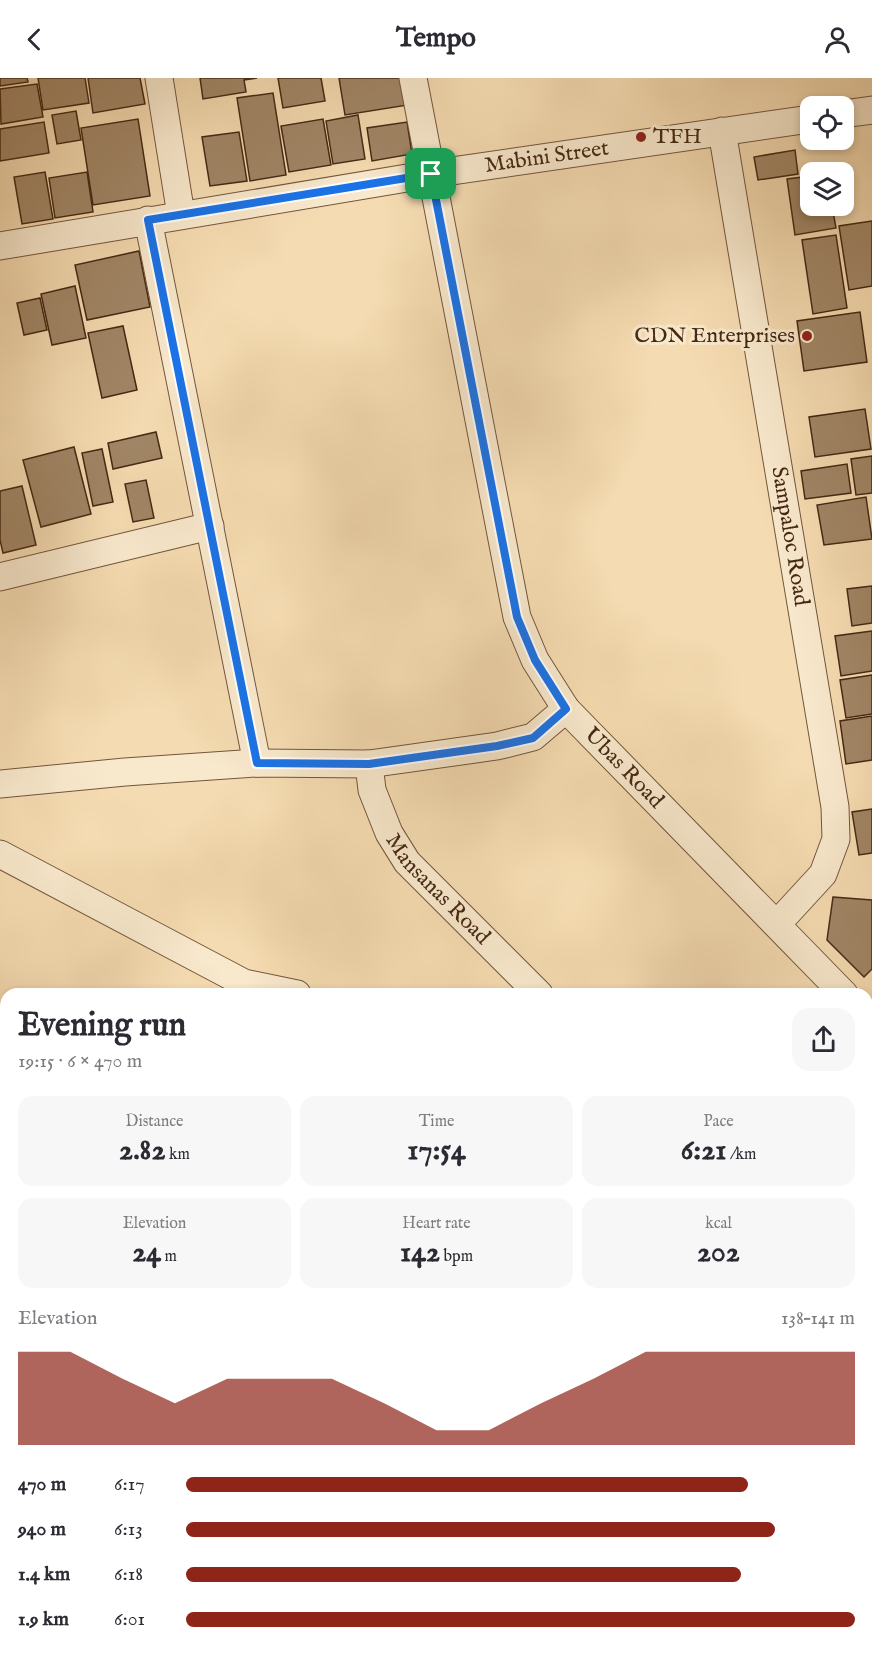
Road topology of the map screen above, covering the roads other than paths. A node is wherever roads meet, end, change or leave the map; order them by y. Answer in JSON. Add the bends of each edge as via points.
{"nodes":[{"id":1,"x":159,"y":78,"type":"edge"},
{"id":2,"x":413,"y":78,"type":"edge"},
{"id":3,"x":872,"y":110,"type":"edge"},
{"id":4,"x":854,"y":112,"type":"edge"},
{"id":5,"x":800,"y":120,"type":"edge"},
{"id":6,"x":722,"y":131,"type":"junction"},
{"id":7,"x":431,"y":174,"type":"junction"},
{"id":8,"x":182,"y":215,"type":"junction"},
{"id":9,"x":148,"y":220,"type":"junction"},
{"id":10,"x":0,"y":246,"type":"edge"},
{"id":11,"x":210,"y":525,"type":"junction"},
{"id":12,"x":0,"y":577,"type":"edge"},
{"id":13,"x":566,"y":709,"type":"junction"},
{"id":14,"x":257,"y":763,"type":"junction"},
{"id":15,"x":369,"y":764,"type":"junction"},
{"id":16,"x":0,"y":784,"type":"edge"},
{"id":17,"x":0,"y":854,"type":"edge"},
{"id":18,"x":777,"y":924,"type":"junction"},
{"id":19,"x":234,"y":988,"type":"edge"},
{"id":20,"x":533,"y":988,"type":"edge"},
{"id":21,"x":838,"y":988,"type":"edge"}],
"edges":[{"from":1,"to":8,"type":"street"},
{"from":2,"to":7,"type":"street","name":"Ubas Road"},
{"from":3,"to":4,"type":"street"},
{"from":5,"to":6,"type":"street","name":"Mabini Street"},
{"from":6,"to":7,"type":"street","name":"Mabini Street"},
{"from":6,"to":18,"type":"street","name":"Sampaloc Road","via":[[835,807],[836,839],[823,874]]},
{"from":7,"to":8,"type":"street","name":"Mabini Street"},
{"from":7,"to":13,"type":"street","name":"Ubas Road","via":[[517,617],[535,660]]},
{"from":8,"to":9,"type":"street","name":"Mabini Street"},
{"from":9,"to":10,"type":"street","name":"Mabini Street"},
{"from":9,"to":11,"type":"street"},
{"from":11,"to":12,"type":"street"},
{"from":11,"to":14,"type":"street"},
{"from":13,"to":15,"type":"street","via":[[533,738]]},
{"from":13,"to":18,"type":"street","name":"Ubas Road"},
{"from":14,"to":15,"type":"street"},
{"from":14,"to":16,"type":"street"},
{"from":15,"to":20,"type":"street","name":"Mansanas Road","via":[[372,790],[384,822],[407,862]]},
{"from":17,"to":19,"type":"street"},
{"from":18,"to":21,"type":"street","name":"Ubas Road"}]}
